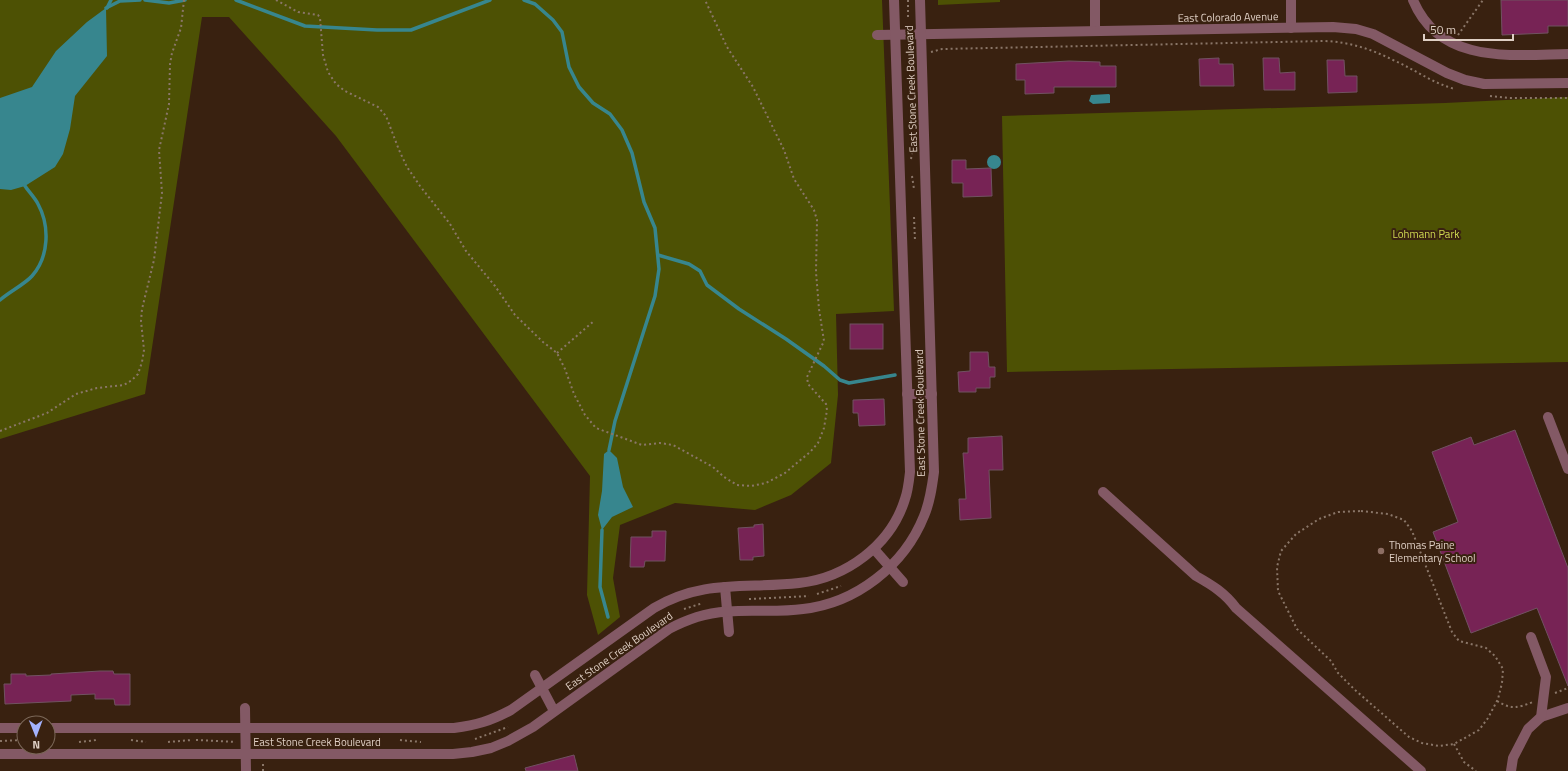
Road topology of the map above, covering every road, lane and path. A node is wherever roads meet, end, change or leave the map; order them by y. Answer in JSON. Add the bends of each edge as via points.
{"nodes":[{"id":1,"x":184,"y":0,"type":"edge"},
{"id":2,"x":276,"y":0,"type":"edge"},
{"id":3,"x":705,"y":0,"type":"edge"},
{"id":4,"x":894,"y":0,"type":"edge"},
{"id":5,"x":908,"y":0,"type":"edge"},
{"id":6,"x":920,"y":0,"type":"edge"},
{"id":7,"x":1095,"y":0,"type":"edge"},
{"id":8,"x":1291,"y":0,"type":"edge"},
{"id":9,"x":1413,"y":0,"type":"edge"},
{"id":10,"x":1483,"y":0,"type":"edge"},
{"id":11,"x":908,"y":14,"type":"dead end"},
{"id":12,"x":1291,"y":28,"type":"junction"},
{"id":13,"x":1095,"y":31,"type":"junction"},
{"id":14,"x":921,"y":34,"type":"junction"},
{"id":15,"x":877,"y":35,"type":"dead end"},
{"id":16,"x":895,"y":35,"type":"junction"},
{"id":17,"x":1458,"y":36,"type":"dead end"},
{"id":18,"x":933,"y":52,"type":"dead end"},
{"id":19,"x":1568,"y":54,"type":"edge"},
{"id":20,"x":1568,"y":83,"type":"edge"},
{"id":21,"x":1461,"y":90,"type":"dead end"},
{"id":22,"x":1487,"y":95,"type":"dead end"},
{"id":23,"x":1568,"y":98,"type":"edge"},
{"id":24,"x":594,"y":321,"type":"dead end"},
{"id":25,"x":557,"y":353,"type":"junction"},
{"id":26,"x":908,"y":394,"type":"junction"},
{"id":27,"x":932,"y":394,"type":"junction"},
{"id":28,"x":1548,"y":417,"type":"dead end"},
{"id":29,"x":0,"y":431,"type":"edge"},
{"id":30,"x":1568,"y":469,"type":"edge"},
{"id":31,"x":1103,"y":492,"type":"dead end"},
{"id":32,"x":874,"y":549,"type":"junction"},
{"id":33,"x":890,"y":568,"type":"junction"},
{"id":34,"x":902,"y":582,"type":"dead end"},
{"id":35,"x":725,"y":587,"type":"junction"},
{"id":36,"x":727,"y":611,"type":"junction"},
{"id":37,"x":729,"y":632,"type":"dead end"},
{"id":38,"x":1532,"y":636,"type":"dead end"},
{"id":39,"x":535,"y":675,"type":"dead end"},
{"id":40,"x":542,"y":689,"type":"junction"},
{"id":41,"x":245,"y":708,"type":"dead end"},
{"id":42,"x":1568,"y":708,"type":"edge"},
{"id":43,"x":554,"y":711,"type":"junction"},
{"id":44,"x":1541,"y":717,"type":"junction"},
{"id":45,"x":0,"y":728,"type":"edge"},
{"id":46,"x":16,"y":728,"type":"edge"},
{"id":47,"x":56,"y":728,"type":"edge"},
{"id":48,"x":245,"y":728,"type":"junction"},
{"id":49,"x":0,"y":740,"type":"edge"},
{"id":50,"x":16,"y":740,"type":"edge"},
{"id":51,"x":98,"y":740,"type":"dead end"},
{"id":52,"x":126,"y":740,"type":"dead end"},
{"id":53,"x":78,"y":742,"type":"dead end"},
{"id":54,"x":149,"y":742,"type":"dead end"},
{"id":55,"x":224,"y":742,"type":"dead end"},
{"id":56,"x":163,"y":743,"type":"dead end"},
{"id":57,"x":1454,"y":744,"type":"junction"},
{"id":58,"x":245,"y":753,"type":"junction"},
{"id":59,"x":0,"y":754,"type":"edge"},
{"id":60,"x":263,"y":763,"type":"dead end"},
{"id":61,"x":246,"y":771,"type":"edge"},
{"id":62,"x":263,"y":771,"type":"edge"},
{"id":63,"x":1421,"y":771,"type":"edge"},
{"id":64,"x":1476,"y":771,"type":"edge"},
{"id":65,"x":1511,"y":771,"type":"edge"}],
"edges":[{"from":1,"to":29,"type":"path","via":[[181,28],[170,64],[169,104],[158,150],[162,193],[154,260],[142,308],[144,350],[138,374],[124,385],[97,388],[76,394],[47,413]]},
{"from":2,"to":25,"type":"path","via":[[298,12],[318,15],[321,22],[323,55],[328,72],[336,84],[378,107],[386,116],[407,167],[450,224],[466,251],[515,315]]},
{"from":3,"to":25,"type":"path","via":[[727,47],[753,87],[784,150],[794,179],[814,210],[817,220],[816,272],[824,341],[807,377],[808,384],[826,404],[824,428],[818,443],[785,472],[766,483],[737,485],[713,467],[673,445],[642,445],[596,428],[585,415],[574,394]]},
{"from":4,"to":16,"type":"street","name":"East Stone Creek Boulevard"},
{"from":5,"to":11,"type":"path"},
{"from":6,"to":14,"type":"street","name":"East Stone Creek Boulevard"},
{"from":7,"to":13,"type":"street"},
{"from":8,"to":12,"type":"street"},
{"from":9,"to":19,"type":"street","via":[[1435,31],[1466,49],[1484,54],[1503,55]]},
{"from":10,"to":17,"type":"path"},
{"from":12,"to":13,"type":"street","name":"East Colorado Avenue"},
{"from":12,"to":20,"type":"street","name":"East Colorado Avenue","via":[[1356,29],[1373,34],[1447,73],[1484,84]]},
{"from":13,"to":14,"type":"street","name":"East Colorado Avenue"},
{"from":14,"to":16,"type":"street","name":"East Colorado Avenue"},
{"from":14,"to":27,"type":"street","name":"East Stone Creek Boulevard"},
{"from":15,"to":16,"type":"street","name":"East Colorado Avenue"},
{"from":16,"to":26,"type":"street","name":"East Stone Creek Boulevard"},
{"from":18,"to":21,"type":"path","via":[[1112,45],[1338,42],[1374,51],[1430,80]]},
{"from":22,"to":23,"type":"path","via":[[1509,98]]},
{"from":24,"to":25,"type":"path"},
{"from":26,"to":27,"type":"street"},
{"from":26,"to":32,"type":"street","name":"East Stone Creek Boulevard","via":[[908,487],[896,520]]},
{"from":27,"to":33,"type":"street","name":"East Stone Creek Boulevard","via":[[934,472],[930,496],[914,538]]},
{"from":28,"to":30,"type":"street"},
{"from":31,"to":63,"type":"street","via":[[1196,576],[1229,598],[1236,608]]},
{"from":32,"to":33,"type":"street"},
{"from":32,"to":35,"type":"street","name":"East Stone Creek Boulevard","via":[[851,566],[816,580]]},
{"from":33,"to":34,"type":"street"},
{"from":33,"to":36,"type":"street","name":"East Stone Creek Boulevard","via":[[863,589],[820,606],[802,610]]},
{"from":35,"to":36,"type":"street"},
{"from":35,"to":40,"type":"street","name":"East Stone Creek Boulevard","via":[[704,589],[666,601]]},
{"from":36,"to":37,"type":"street"},
{"from":36,"to":43,"type":"street","name":"East Stone Creek Boulevard","via":[[698,616],[670,629]]},
{"from":38,"to":44,"type":"street","via":[[1546,677]]},
{"from":39,"to":40,"type":"street"},
{"from":40,"to":43,"type":"street"},
{"from":40,"to":48,"type":"street","name":"East Stone Creek Boulevard","via":[[491,720],[454,728]]},
{"from":41,"to":48,"type":"street"},
{"from":42,"to":44,"type":"street"},
{"from":43,"to":58,"type":"street","name":"East Stone Creek Boulevard","via":[[508,741],[472,752]]},
{"from":44,"to":65,"type":"street","via":[[1528,730],[1513,758]]},
{"from":45,"to":46,"type":"street"},
{"from":47,"to":48,"type":"street","name":"East Stone Creek Boulevard"},
{"from":48,"to":58,"type":"street"},
{"from":49,"to":50,"type":"path"},
{"from":51,"to":53,"type":"path"},
{"from":52,"to":54,"type":"path"},
{"from":55,"to":56,"type":"path","via":[[194,740]]},
{"from":57,"to":57,"type":"path","via":[[1438,746],[1409,737],[1355,690],[1338,673],[1331,661],[1298,629],[1278,591],[1277,567],[1281,551],[1296,534],[1319,519],[1338,512],[1361,511],[1388,514],[1404,520],[1412,530],[1452,632],[1459,641],[1486,648],[1496,656],[1503,669],[1498,699],[1488,718],[1479,730]]},
{"from":57,"to":64,"type":"path","via":[[1464,762]]},
{"from":58,"to":59,"type":"street","name":"East Stone Creek Boulevard"},
{"from":58,"to":61,"type":"street"},
{"from":60,"to":62,"type":"path"}]}
